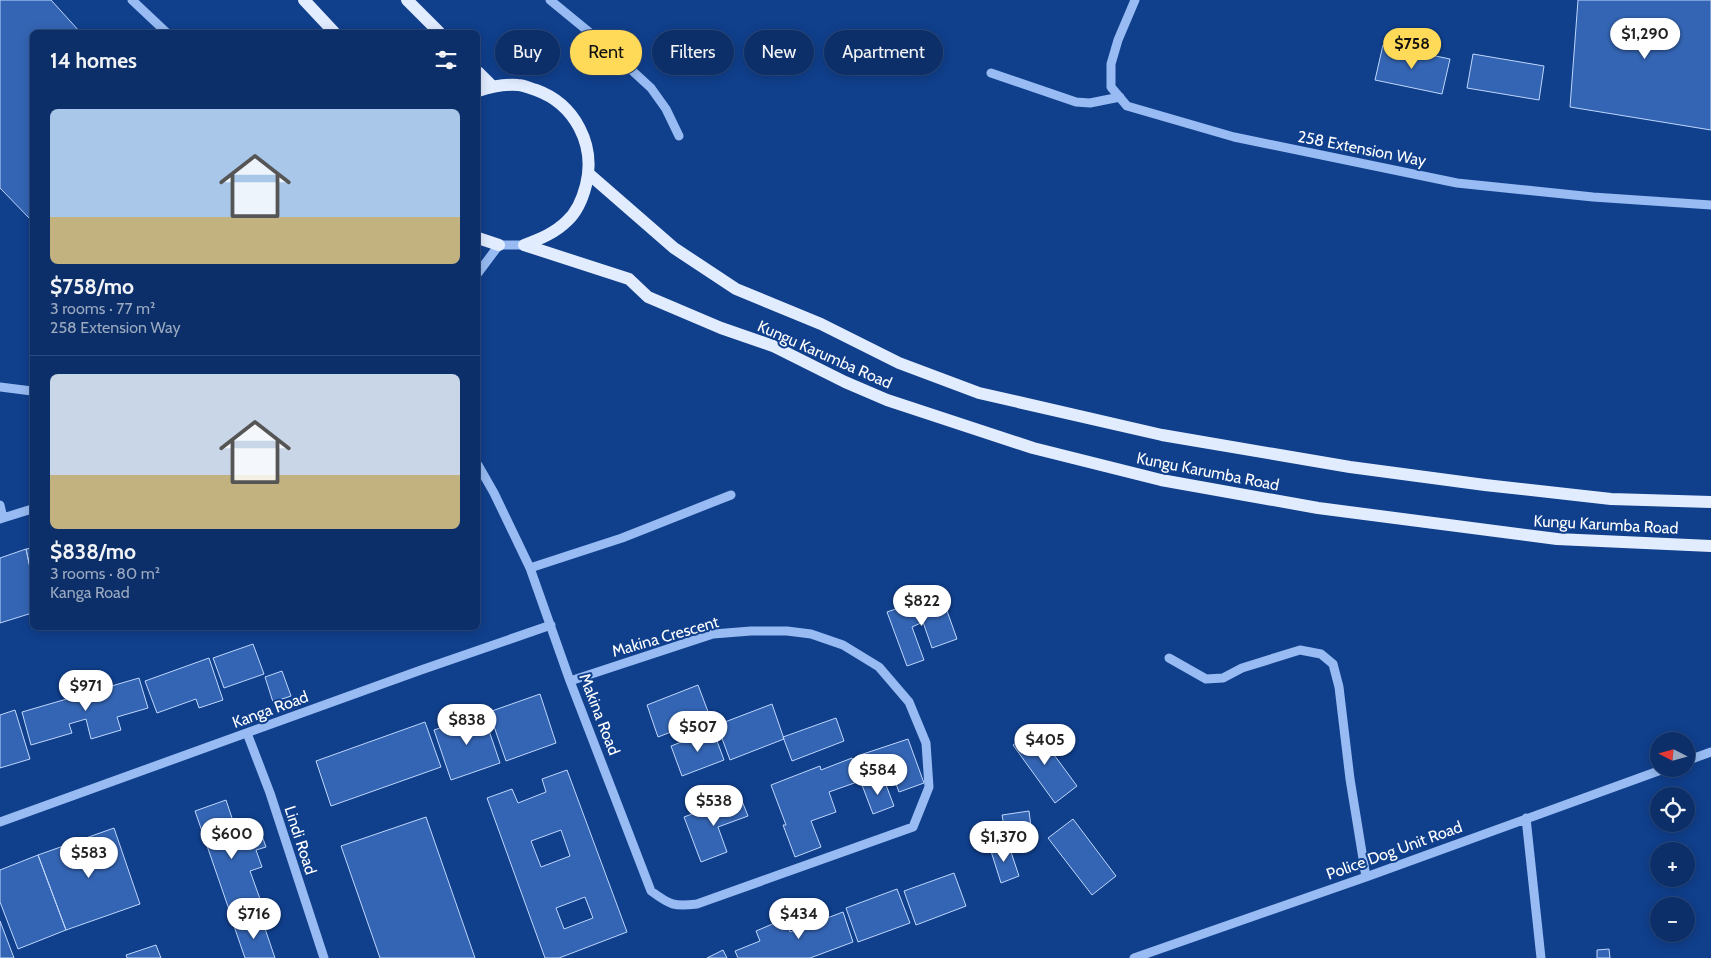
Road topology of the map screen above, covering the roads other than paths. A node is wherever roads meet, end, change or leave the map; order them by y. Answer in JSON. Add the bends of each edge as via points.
{"nodes":[{"id":1,"x":132,"y":0,"type":"edge"},
{"id":2,"x":304,"y":0,"type":"edge"},
{"id":3,"x":407,"y":0,"type":"edge"},
{"id":4,"x":550,"y":0,"type":"edge"},
{"id":5,"x":1136,"y":0,"type":"edge"},
{"id":6,"x":164,"y":30,"type":"edge"},
{"id":7,"x":332,"y":30,"type":"edge"},
{"id":8,"x":437,"y":30,"type":"edge"},
{"id":9,"x":991,"y":73,"type":"dead end"},
{"id":10,"x":480,"y":74,"type":"edge"},
{"id":11,"x":492,"y":86,"type":"junction"},
{"id":12,"x":480,"y":90,"type":"edge"},
{"id":13,"x":1120,"y":97,"type":"junction"},
{"id":14,"x":679,"y":136,"type":"dead end"},
{"id":15,"x":589,"y":174,"type":"junction"},
{"id":16,"x":1711,"y":205,"type":"edge"},
{"id":17,"x":480,"y":239,"type":"edge"},
{"id":18,"x":499,"y":245,"type":"junction"},
{"id":19,"x":524,"y":245,"type":"junction"},
{"id":20,"x":480,"y":270,"type":"edge"},
{"id":21,"x":0,"y":387,"type":"edge"},
{"id":22,"x":30,"y":391,"type":"edge"},
{"id":23,"x":480,"y":469,"type":"edge"},
{"id":24,"x":731,"y":495,"type":"dead end"},
{"id":25,"x":1711,"y":502,"type":"edge"},
{"id":26,"x":0,"y":505,"type":"edge"},
{"id":27,"x":30,"y":510,"type":"edge"},
{"id":28,"x":2,"y":518,"type":"edge"},
{"id":29,"x":1711,"y":546,"type":"edge"},
{"id":30,"x":530,"y":568,"type":"junction"},
{"id":31,"x":551,"y":625,"type":"junction"},
{"id":32,"x":1169,"y":658,"type":"dead end"},
{"id":33,"x":570,"y":681,"type":"junction"},
{"id":34,"x":247,"y":733,"type":"junction"},
{"id":35,"x":1711,"y":752,"type":"edge"},
{"id":36,"x":1695,"y":758,"type":"edge"},
{"id":37,"x":1650,"y":774,"type":"edge"},
{"id":38,"x":1526,"y":818,"type":"junction"},
{"id":39,"x":0,"y":822,"type":"edge"},
{"id":40,"x":1366,"y":877,"type":"junction"},
{"id":41,"x":738,"y":889,"type":"joint"},
{"id":42,"x":324,"y":958,"type":"edge"},
{"id":43,"x":1134,"y":958,"type":"edge"},
{"id":44,"x":1541,"y":958,"type":"edge"}],
"edges":[{"from":1,"to":6,"type":"street"},
{"from":2,"to":7,"type":"main road"},
{"from":3,"to":8,"type":"main road"},
{"from":4,"to":14,"type":"street","via":[[651,88]]},
{"from":5,"to":13,"type":"street","via":[[1111,64],[1112,87]]},
{"from":9,"to":13,"type":"street","via":[[1076,102],[1090,103]]},
{"from":10,"to":11,"type":"main road"},
{"from":11,"to":12,"type":"main road"},
{"from":11,"to":15,"type":"main road","via":[[519,85],[543,93],[564,106],[579,125],[588,150]]},
{"from":13,"to":16,"type":"street","name":"258 Extension Way","via":[[1134,109],[1234,138],[1457,183]]},
{"from":15,"to":19,"type":"main road","via":[[582,199],[568,221],[548,236]]},
{"from":15,"to":25,"type":"main road","via":[[674,248],[736,289],[821,324],[900,363],[980,393],[1162,435],[1350,467],[1611,498]]},
{"from":17,"to":18,"type":"main road"},
{"from":18,"to":19,"type":"street"},
{"from":18,"to":20,"type":"street"},
{"from":19,"to":29,"type":"main road","name":"Kungu Karumba Road","via":[[629,279],[648,297],[773,346],[887,400],[1033,448],[1161,480],[1318,508],[1557,539]]},
{"from":21,"to":22,"type":"street"},
{"from":23,"to":30,"type":"street","name":"Makina Road"},
{"from":24,"to":30,"type":"street","via":[[622,538]]},
{"from":26,"to":28,"type":"street"},
{"from":27,"to":28,"type":"street"},
{"from":30,"to":31,"type":"street","name":"Makina Road"},
{"from":31,"to":33,"type":"street","name":"Makina Road"},
{"from":31,"to":34,"type":"street","name":"Kanga Road"},
{"from":32,"to":40,"type":"street","via":[[1206,679],[1223,678],[1242,668],[1300,650],[1321,654],[1333,664]]},
{"from":33,"to":41,"type":"street","name":"Makina Road","via":[[651,891],[680,906],[697,904]]},
{"from":33,"to":41,"type":"street","name":"Makina Crescent","via":[[714,634],[787,631],[811,634],[843,645],[879,667],[909,702],[926,743],[929,787],[913,827]]},
{"from":34,"to":39,"type":"street","name":"Kanga Road"},
{"from":34,"to":42,"type":"street","name":"Lindi Road"},
{"from":35,"to":36,"type":"street"},
{"from":37,"to":38,"type":"street","name":"Police Dog Unit Road"},
{"from":38,"to":40,"type":"street","name":"Police Dog Unit Road"},
{"from":38,"to":44,"type":"street"},
{"from":40,"to":43,"type":"street","name":"Police Dog Unit Road"}]}
